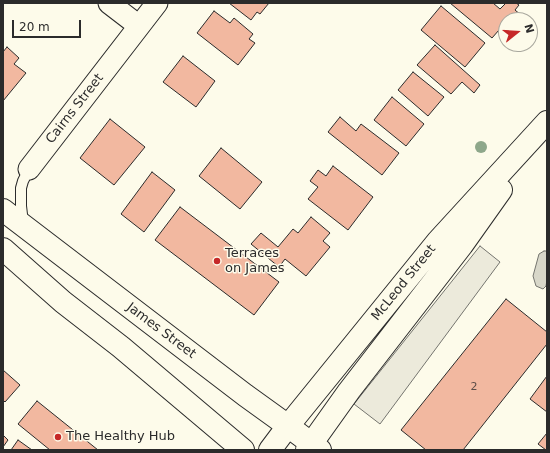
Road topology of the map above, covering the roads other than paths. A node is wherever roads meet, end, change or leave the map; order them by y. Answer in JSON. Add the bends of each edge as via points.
{"nodes":[{"id":1,"x":109,"y":3,"type":"edge"},
{"id":2,"x":157,"y":3,"type":"edge"},
{"id":3,"x":139,"y":26,"type":"junction"},
{"id":4,"x":547,"y":122,"type":"edge"},
{"id":5,"x":547,"y":126,"type":"edge"},
{"id":6,"x":29,"y":169,"type":"joint"},
{"id":7,"x":3,"y":210,"type":"edge"},
{"id":8,"x":23,"y":226,"type":"junction"},
{"id":9,"x":3,"y":248,"type":"edge"},
{"id":10,"x":288,"y":426,"type":"junction"},
{"id":11,"x":313,"y":448,"type":"edge"},
{"id":12,"x":243,"y":450,"type":"edge"},
{"id":13,"x":270,"y":450,"type":"edge"}],
"edges":[{"from":1,"to":3,"type":"street"},
{"from":2,"to":3,"type":"street","name":"Cairns Street"},
{"from":3,"to":6,"type":"street","name":"Cairns Street"},
{"from":4,"to":10,"type":"street","name":"McLeod Street","via":[[438,241]]},
{"from":5,"to":11,"type":"street","name":"McLeod Street","via":[[462,245],[349,391]]},
{"from":6,"to":8,"type":"lane","name":"Cairns Street","via":[[21,188]]},
{"from":7,"to":8,"type":"street","name":"James Street"},
{"from":8,"to":10,"type":"street","name":"James Street"},
{"from":9,"to":12,"type":"street","via":[[63,302],[121,347]]},
{"from":10,"to":11,"type":"street","name":"James Street"},
{"from":10,"to":13,"type":"street","name":"McLeod Street"}]}
